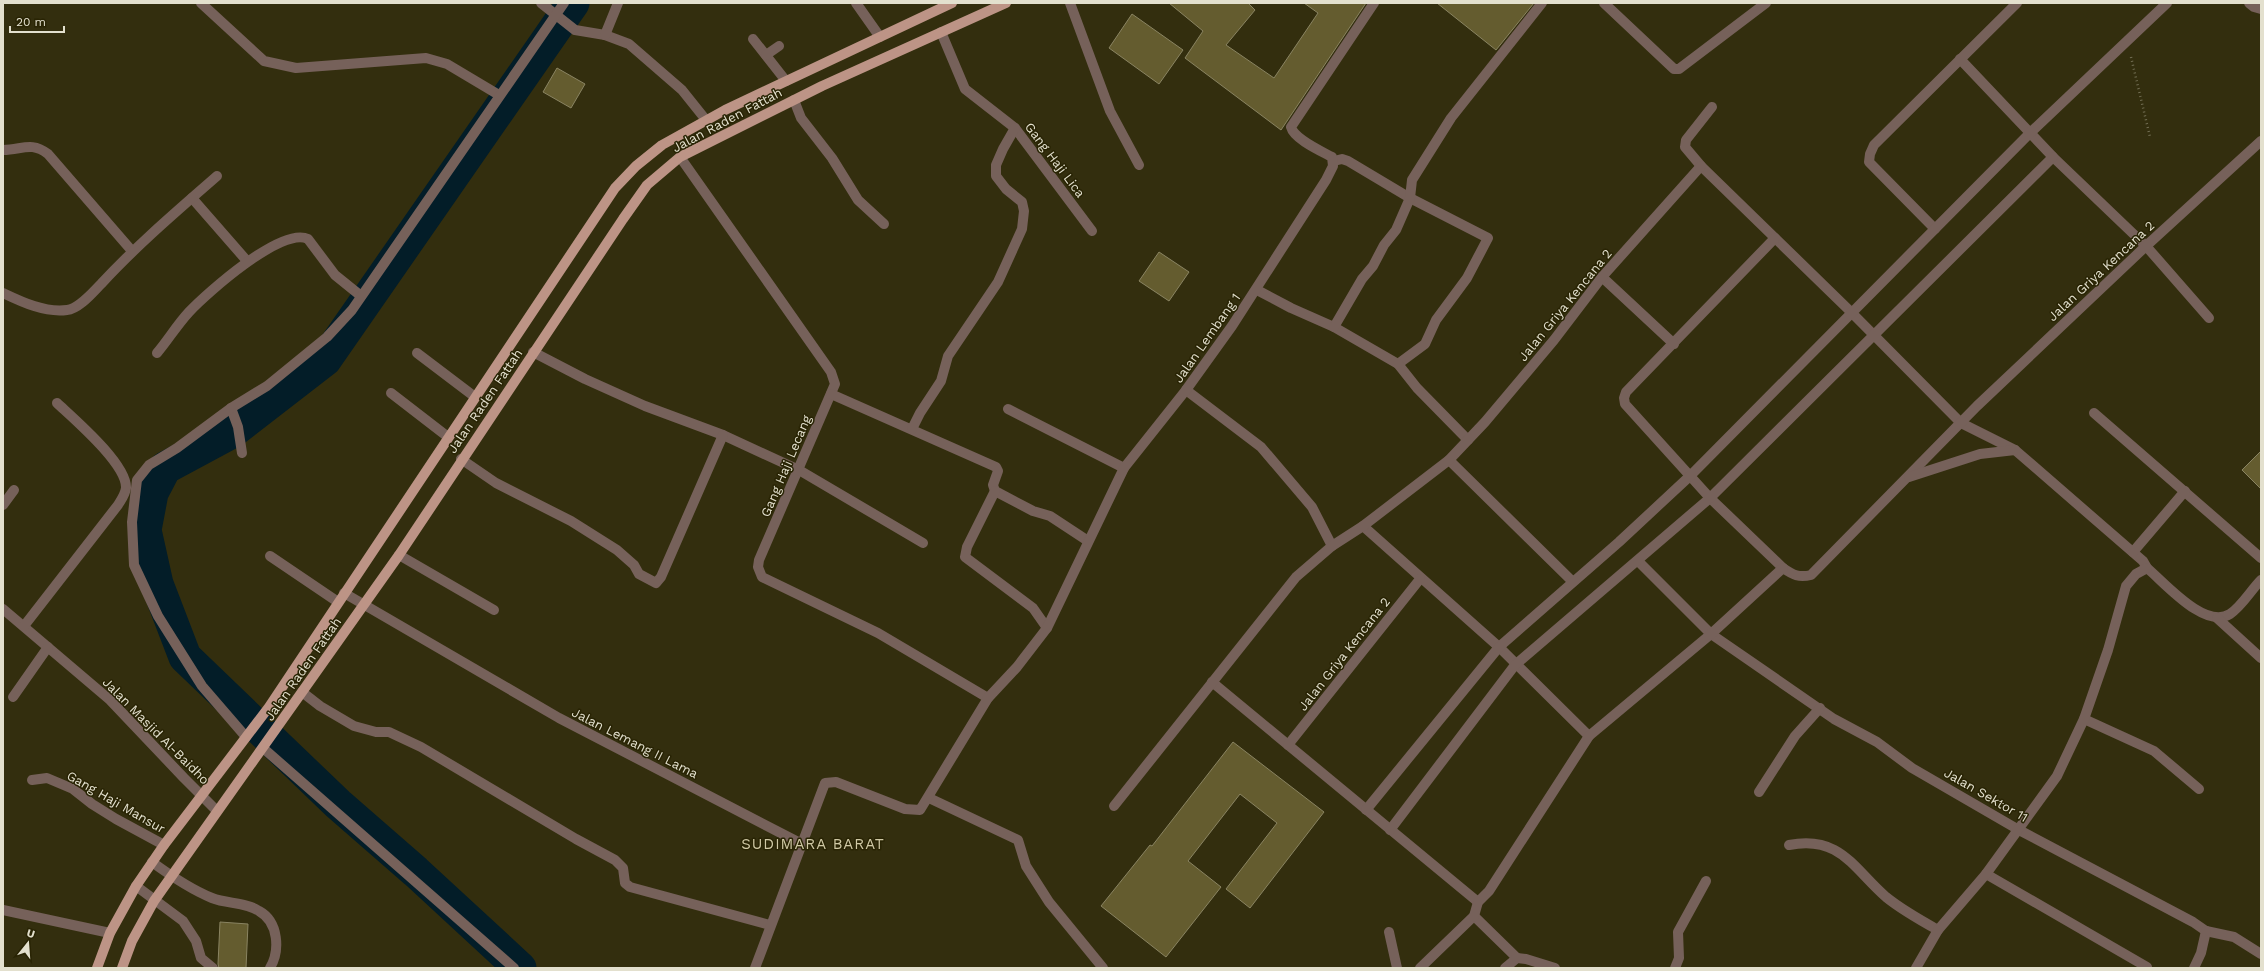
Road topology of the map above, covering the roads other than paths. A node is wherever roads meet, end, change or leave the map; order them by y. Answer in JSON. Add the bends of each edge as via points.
{"nodes":[{"id":1,"x":201,"y":3,"type":"edge"},
{"id":2,"x":540,"y":3,"type":"edge"},
{"id":3,"x":564,"y":3,"type":"edge"},
{"id":4,"x":618,"y":3,"type":"edge"},
{"id":5,"x":856,"y":3,"type":"edge"},
{"id":6,"x":952,"y":3,"type":"edge"},
{"id":7,"x":1006,"y":3,"type":"edge"},
{"id":8,"x":1070,"y":3,"type":"edge"},
{"id":9,"x":1374,"y":3,"type":"edge"},
{"id":10,"x":1542,"y":3,"type":"edge"},
{"id":11,"x":1604,"y":3,"type":"edge"},
{"id":12,"x":1766,"y":3,"type":"edge"},
{"id":13,"x":2017,"y":3,"type":"edge"},
{"id":14,"x":2168,"y":3,"type":"edge"},
{"id":15,"x":2249,"y":3,"type":"edge"},
{"id":16,"x":2261,"y":9,"type":"edge"},
{"id":17,"x":557,"y":18,"type":"junction"},
{"id":18,"x":941,"y":32,"type":"junction"},
{"id":19,"x":605,"y":35,"type":"junction"},
{"id":20,"x":880,"y":37,"type":"junction"},
{"id":21,"x":753,"y":39,"type":"dead end"},
{"id":22,"x":779,"y":46,"type":"dead end"},
{"id":23,"x":766,"y":55,"type":"junction"},
{"id":24,"x":1960,"y":59,"type":"junction"},
{"id":25,"x":786,"y":81,"type":"junction"},
{"id":26,"x":499,"y":95,"type":"junction"},
{"id":27,"x":794,"y":100,"type":"junction"},
{"id":28,"x":1712,"y":107,"type":"dead end"},
{"id":29,"x":706,"y":120,"type":"junction"},
{"id":30,"x":1015,"y":128,"type":"junction"},
{"id":31,"x":2030,"y":133,"type":"junction"},
{"id":32,"x":2261,"y":141,"type":"edge"},
{"id":33,"x":3,"y":150,"type":"edge"},
{"id":34,"x":680,"y":157,"type":"junction"},
{"id":35,"x":2053,"y":157,"type":"junction"},
{"id":36,"x":1334,"y":161,"type":"junction"},
{"id":37,"x":1139,"y":165,"type":"dead end"},
{"id":38,"x":1701,"y":166,"type":"junction"},
{"id":39,"x":218,"y":176,"type":"dead end"},
{"id":40,"x":192,"y":198,"type":"junction"},
{"id":41,"x":1410,"y":198,"type":"junction"},
{"id":42,"x":884,"y":224,"type":"dead end"},
{"id":43,"x":1935,"y":228,"type":"junction"},
{"id":44,"x":1092,"y":231,"type":"dead end"},
{"id":45,"x":1775,"y":238,"type":"junction"},
{"id":46,"x":2146,"y":246,"type":"junction"},
{"id":47,"x":132,"y":251,"type":"junction"},
{"id":48,"x":247,"y":261,"type":"junction"},
{"id":49,"x":1602,"y":277,"type":"junction"},
{"id":50,"x":1257,"y":290,"type":"junction"},
{"id":51,"x":3,"y":293,"type":"edge"},
{"id":52,"x":361,"y":296,"type":"junction"},
{"id":53,"x":1851,"y":312,"type":"junction"},
{"id":54,"x":2209,"y":318,"type":"dead end"},
{"id":55,"x":1334,"y":327,"type":"junction"},
{"id":56,"x":1875,"y":336,"type":"junction"},
{"id":57,"x":1674,"y":344,"type":"junction"},
{"id":58,"x":533,"y":352,"type":"junction"},
{"id":59,"x":157,"y":353,"type":"dead end"},
{"id":60,"x":417,"y":353,"type":"dead end"},
{"id":61,"x":1398,"y":364,"type":"junction"},
{"id":62,"x":1186,"y":390,"type":"junction"},
{"id":63,"x":392,"y":393,"type":"dead end"},
{"id":64,"x":831,"y":394,"type":"junction"},
{"id":65,"x":475,"y":397,"type":"junction"},
{"id":66,"x":57,"y":403,"type":"dead end"},
{"id":67,"x":231,"y":409,"type":"junction"},
{"id":68,"x":1008,"y":409,"type":"dead end"},
{"id":69,"x":2094,"y":413,"type":"dead end"},
{"id":70,"x":1961,"y":423,"type":"junction"},
{"id":71,"x":912,"y":429,"type":"junction"},
{"id":72,"x":723,"y":435,"type":"junction"},
{"id":73,"x":448,"y":437,"type":"junction"},
{"id":74,"x":1468,"y":440,"type":"junction"},
{"id":75,"x":2015,"y":450,"type":"junction"},
{"id":76,"x":242,"y":453,"type":"dead end"},
{"id":77,"x":461,"y":459,"type":"junction"},
{"id":78,"x":1449,"y":460,"type":"junction"},
{"id":79,"x":1124,"y":468,"type":"junction"},
{"id":80,"x":799,"y":470,"type":"junction"},
{"id":81,"x":1691,"y":475,"type":"junction"},
{"id":82,"x":1907,"y":478,"type":"junction"},
{"id":83,"x":14,"y":490,"type":"dead end"},
{"id":84,"x":995,"y":491,"type":"junction"},
{"id":85,"x":2185,"y":491,"type":"junction"},
{"id":86,"x":1710,"y":498,"type":"junction"},
{"id":87,"x":3,"y":505,"type":"edge"},
{"id":88,"x":1363,"y":526,"type":"junction"},
{"id":89,"x":1088,"y":541,"type":"junction"},
{"id":90,"x":923,"y":543,"type":"dead end"},
{"id":91,"x":1332,"y":546,"type":"junction"},
{"id":92,"x":2133,"y":552,"type":"junction"},
{"id":93,"x":399,"y":555,"type":"junction"},
{"id":94,"x":270,"y":556,"type":"dead end"},
{"id":95,"x":2261,"y":558,"type":"edge"},
{"id":96,"x":1638,"y":561,"type":"junction"},
{"id":97,"x":1783,"y":568,"type":"junction"},
{"id":98,"x":2147,"y":568,"type":"junction"},
{"id":99,"x":1420,"y":579,"type":"junction"},
{"id":100,"x":2261,"y":580,"type":"edge"},
{"id":101,"x":1572,"y":581,"type":"junction"},
{"id":102,"x":344,"y":593,"type":"junction"},
{"id":103,"x":338,"y":602,"type":"junction"},
{"id":104,"x":364,"y":604,"type":"junction"},
{"id":105,"x":3,"y":609,"type":"edge"},
{"id":106,"x":494,"y":610,"type":"dead end"},
{"id":107,"x":2218,"y":618,"type":"junction"},
{"id":108,"x":24,"y":626,"type":"junction"},
{"id":109,"x":1048,"y":628,"type":"junction"},
{"id":110,"x":1711,"y":634,"type":"junction"},
{"id":111,"x":48,"y":647,"type":"junction"},
{"id":112,"x":1499,"y":648,"type":"junction"},
{"id":113,"x":2261,"y":658,"type":"edge"},
{"id":114,"x":1515,"y":664,"type":"junction"},
{"id":115,"x":1212,"y":682,"type":"junction"},
{"id":116,"x":302,"y":692,"type":"junction"},
{"id":117,"x":13,"y":697,"type":"dead end"},
{"id":118,"x":988,"y":698,"type":"junction"},
{"id":119,"x":1820,"y":708,"type":"junction"},
{"id":120,"x":2084,"y":719,"type":"junction"},
{"id":121,"x":248,"y":734,"type":"junction"},
{"id":122,"x":1589,"y":736,"type":"junction"},
{"id":123,"x":266,"y":745,"type":"junction"},
{"id":124,"x":1288,"y":745,"type":"junction"},
{"id":125,"x":32,"y":780,"type":"dead end"},
{"id":126,"x":2199,"y":790,"type":"dead end"},
{"id":127,"x":1759,"y":792,"type":"dead end"},
{"id":128,"x":201,"y":795,"type":"junction"},
{"id":129,"x":929,"y":798,"type":"junction"},
{"id":130,"x":1114,"y":806,"type":"dead end"},
{"id":131,"x":1366,"y":810,"type":"junction"},
{"id":132,"x":217,"y":811,"type":"junction"},
{"id":133,"x":1390,"y":830,"type":"junction"},
{"id":134,"x":2019,"y":830,"type":"junction"},
{"id":135,"x":802,"y":844,"type":"junction"},
{"id":136,"x":164,"y":845,"type":"junction"},
{"id":137,"x":1789,"y":845,"type":"dead end"},
{"id":138,"x":152,"y":862,"type":"junction"},
{"id":139,"x":1986,"y":874,"type":"junction"},
{"id":140,"x":171,"y":876,"type":"junction"},
{"id":141,"x":1706,"y":881,"type":"dead end"},
{"id":142,"x":136,"y":886,"type":"junction"},
{"id":143,"x":154,"y":901,"type":"junction"},
{"id":144,"x":1478,"y":902,"type":"junction"},
{"id":145,"x":3,"y":910,"type":"edge"},
{"id":146,"x":1474,"y":916,"type":"junction"},
{"id":147,"x":770,"y":925,"type":"junction"},
{"id":148,"x":1938,"y":930,"type":"junction"},
{"id":149,"x":2206,"y":931,"type":"junction"},
{"id":150,"x":1389,"y":932,"type":"dead end"},
{"id":151,"x":110,"y":933,"type":"junction"},
{"id":152,"x":2261,"y":954,"type":"edge"},
{"id":153,"x":1517,"y":958,"type":"junction"},
{"id":154,"x":2147,"y":967,"type":"edge"},
{"id":155,"x":97,"y":968,"type":"edge"},
{"id":156,"x":122,"y":968,"type":"edge"},
{"id":157,"x":213,"y":968,"type":"edge"},
{"id":158,"x":270,"y":968,"type":"edge"},
{"id":159,"x":514,"y":968,"type":"edge"},
{"id":160,"x":755,"y":968,"type":"edge"},
{"id":161,"x":1102,"y":968,"type":"edge"},
{"id":162,"x":1397,"y":968,"type":"edge"},
{"id":163,"x":1420,"y":968,"type":"edge"},
{"id":164,"x":1505,"y":968,"type":"edge"},
{"id":165,"x":1554,"y":968,"type":"edge"},
{"id":166,"x":1675,"y":968,"type":"edge"},
{"id":167,"x":1916,"y":968,"type":"edge"},
{"id":168,"x":2194,"y":968,"type":"edge"}],
"edges":[{"from":1,"to":26,"type":"street","via":[[264,61],[296,68],[426,58],[447,64]]},
{"from":2,"to":17,"type":"street"},
{"from":3,"to":17,"type":"street"},
{"from":4,"to":19,"type":"street"},
{"from":5,"to":20,"type":"street"},
{"from":6,"to":20,"type":"main road","name":"Jalan Raden Fattah"},
{"from":7,"to":18,"type":"main road","name":"Jalan Raden Fattah"},
{"from":8,"to":37,"type":"street","via":[[1110,111]]},
{"from":9,"to":36,"type":"street","via":[[1291,127],[1292,132],[1298,137],[1332,157]]},
{"from":10,"to":41,"type":"street","via":[[1451,118],[1412,180]]},
{"from":11,"to":12,"type":"street","via":[[1674,69],[1679,69]]},
{"from":13,"to":24,"type":"street"},
{"from":14,"to":31,"type":"street"},
{"from":15,"to":16,"type":"street","via":[[2254,8]]},
{"from":17,"to":19,"type":"street","via":[[575,30]]},
{"from":17,"to":26,"type":"street"},
{"from":18,"to":27,"type":"main road","name":"Jalan Raden Fattah"},
{"from":18,"to":30,"type":"street","name":"Gang Haji Lica","via":[[965,89]]},
{"from":19,"to":29,"type":"street","via":[[629,44],[654,65],[682,90]]},
{"from":20,"to":25,"type":"main road","name":"Jalan Raden Fattah"},
{"from":21,"to":23,"type":"street"},
{"from":22,"to":23,"type":"street"},
{"from":23,"to":25,"type":"street"},
{"from":24,"to":31,"type":"street"},
{"from":24,"to":43,"type":"street","via":[[1874,145],[1870,154],[1869,162]]},
{"from":25,"to":29,"type":"main road","name":"Jalan Raden Fattah"},
{"from":26,"to":52,"type":"street"},
{"from":27,"to":34,"type":"main road","name":"Jalan Raden Fattah"},
{"from":27,"to":42,"type":"street","via":[[801,118],[832,158],[858,200]]},
{"from":28,"to":38,"type":"street","via":[[1684,144]]},
{"from":29,"to":65,"type":"main road","name":"Jalan Raden Fattah","via":[[662,145],[636,166],[615,188]]},
{"from":30,"to":44,"type":"street","name":"Gang Haji Lica"},
{"from":30,"to":71,"type":"street","via":[[1002,149],[996,165],[996,176],[1006,189],[1022,202],[1022,229],[998,282],[948,356],[941,381]]},
{"from":31,"to":35,"type":"street"},
{"from":31,"to":43,"type":"street"},
{"from":32,"to":46,"type":"street","name":"Jalan Griya Kencana 2"},
{"from":33,"to":47,"type":"street","via":[[31,146],[40,148],[48,154]]},
{"from":34,"to":58,"type":"main road","name":"Jalan Raden Fattah","via":[[647,186]]},
{"from":34,"to":64,"type":"street","name":"Gang Haji Lecang","via":[[831,372],[835,384]]},
{"from":35,"to":46,"type":"street"},
{"from":35,"to":56,"type":"street"},
{"from":36,"to":41,"type":"street","via":[[1348,161]]},
{"from":36,"to":50,"type":"street","name":"Jalan Lembang 1","via":[[1326,180]]},
{"from":38,"to":45,"type":"street"},
{"from":38,"to":49,"type":"street","name":"Jalan Griya Kencana 2"},
{"from":39,"to":40,"type":"street"},
{"from":40,"to":47,"type":"street"},
{"from":40,"to":48,"type":"street"},
{"from":41,"to":55,"type":"street","via":[[1396,230],[1362,279]]},
{"from":41,"to":61,"type":"street","via":[[1488,238],[1468,278],[1436,320],[1425,344]]},
{"from":43,"to":53,"type":"street"},
{"from":45,"to":53,"type":"street"},
{"from":45,"to":57,"type":"street"},
{"from":46,"to":54,"type":"street"},
{"from":46,"to":70,"type":"street","name":"Jalan Griya Kencana 2"},
{"from":47,"to":51,"type":"street","via":[[95,290],[69,310],[51,310],[24,303]]},
{"from":48,"to":52,"type":"street","via":[[284,241],[303,236],[336,275]]},
{"from":48,"to":59,"type":"street","via":[[189,312]]},
{"from":49,"to":57,"type":"street"},
{"from":49,"to":74,"type":"street","name":"Jalan Griya Kencana 2","via":[[1554,340]]},
{"from":50,"to":55,"type":"street"},
{"from":50,"to":62,"type":"street","name":"Jalan Lembang 1"},
{"from":52,"to":67,"type":"street","via":[[328,337],[267,386]]},
{"from":53,"to":56,"type":"street"},
{"from":53,"to":81,"type":"street"},
{"from":55,"to":61,"type":"street"},
{"from":56,"to":70,"type":"street"},
{"from":56,"to":86,"type":"street"},
{"from":57,"to":81,"type":"street","name":"Jalan Griya Kencana 2","via":[[1626,392],[1624,398],[1625,404]]},
{"from":58,"to":72,"type":"street","via":[[645,406]]},
{"from":58,"to":77,"type":"main road","name":"Jalan Raden Fattah"},
{"from":60,"to":65,"type":"street"},
{"from":61,"to":74,"type":"street","via":[[1417,388]]},
{"from":62,"to":79,"type":"street","name":"Jalan Lembang 1"},
{"from":62,"to":91,"type":"street","via":[[1261,447],[1312,507]]},
{"from":63,"to":73,"type":"street"},
{"from":64,"to":71,"type":"street"},
{"from":64,"to":80,"type":"street","name":"Gang Haji Lecang"},
{"from":65,"to":73,"type":"main road","name":"Jalan Raden Fattah"},
{"from":66,"to":108,"type":"street","via":[[101,445],[123,473],[126,488],[118,505]]},
{"from":67,"to":76,"type":"street","via":[[238,427]]},
{"from":67,"to":121,"type":"street","via":[[149,465],[137,480],[132,522],[134,565],[158,616],[202,686]]},
{"from":68,"to":79,"type":"street"},
{"from":69,"to":85,"type":"street"},
{"from":70,"to":75,"type":"street"},
{"from":70,"to":82,"type":"street","name":"Jalan Griya Kencana 2"},
{"from":71,"to":84,"type":"street","via":[[996,467],[998,471],[993,485]]},
{"from":72,"to":77,"type":"street","via":[[686,524],[656,583],[639,574],[634,565],[617,550],[571,521],[496,483]]},
{"from":72,"to":80,"type":"street"},
{"from":73,"to":102,"type":"main road","name":"Jalan Raden Fattah"},
{"from":74,"to":78,"type":"street","name":"Jalan Griya Kencana 2"},
{"from":75,"to":82,"type":"street","name":"Jalan Griya Kencana 2","via":[[1980,454]]},
{"from":75,"to":92,"type":"street"},
{"from":77,"to":93,"type":"main road","name":"Jalan Raden Fattah"},
{"from":78,"to":88,"type":"street","name":"Jalan Griya Kencana 2"},
{"from":78,"to":101,"type":"street"},
{"from":79,"to":89,"type":"street","name":"Jalan Lembang 1"},
{"from":80,"to":90,"type":"street"},
{"from":80,"to":118,"type":"street","name":"Gang Haji Lecang","via":[[759,560],[758,567],[762,577],[878,633]]},
{"from":81,"to":86,"type":"street","name":"Jalan Griya Kencana 2"},
{"from":81,"to":101,"type":"street"},
{"from":82,"to":97,"type":"street","name":"Jalan Griya Kencana 2","via":[[1811,575],[1798,577]]},
{"from":83,"to":87,"type":"street"},
{"from":84,"to":89,"type":"street","via":[[1033,511],[1050,516]]},
{"from":84,"to":109,"type":"street","via":[[967,547],[965,557],[1033,608]]},
{"from":85,"to":92,"type":"street"},
{"from":85,"to":95,"type":"street"},
{"from":86,"to":96,"type":"street"},
{"from":86,"to":97,"type":"street","name":"Jalan Griya Kencana 2"},
{"from":88,"to":91,"type":"street","name":"Jalan Griya Kencana 2"},
{"from":88,"to":99,"type":"street"},
{"from":89,"to":109,"type":"street","name":"Jalan Lembang 1"},
{"from":91,"to":115,"type":"street","name":"Jalan Griya Kencana 2","via":[[1296,577]]},
{"from":92,"to":98,"type":"street"},
{"from":93,"to":104,"type":"main road","name":"Jalan Raden Fattah"},
{"from":93,"to":106,"type":"street"},
{"from":94,"to":103,"type":"street"},
{"from":96,"to":110,"type":"street"},
{"from":96,"to":114,"type":"street"},
{"from":97,"to":110,"type":"street"},
{"from":98,"to":107,"type":"street","via":[[2201,614]]},
{"from":98,"to":120,"type":"street","via":[[2136,574],[2126,586],[2108,650]]},
{"from":99,"to":112,"type":"street"},
{"from":99,"to":124,"type":"street","name":"Jalan Griya Kencana 2"},
{"from":100,"to":107,"type":"street","via":[[2232,613]]},
{"from":101,"to":112,"type":"street"},
{"from":102,"to":103,"type":"main road","name":"Jalan Raden Fattah"},
{"from":102,"to":104,"type":"street","name":"Jalan Lemang II Lama"},
{"from":103,"to":121,"type":"main road","name":"Jalan Raden Fattah","via":[[269,707]]},
{"from":104,"to":116,"type":"main road","name":"Jalan Raden Fattah"},
{"from":104,"to":135,"type":"street","name":"Jalan Lemang II Lama","via":[[559,718]]},
{"from":105,"to":108,"type":"street","name":"Jalan Masjid Al-Baidho"},
{"from":107,"to":113,"type":"street"},
{"from":108,"to":111,"type":"street","name":"Jalan Masjid Al-Baidho"},
{"from":109,"to":118,"type":"street","name":"Jalan Lembang 1"},
{"from":110,"to":119,"type":"street","name":"Jalan Sektor 11"},
{"from":110,"to":122,"type":"street"},
{"from":111,"to":117,"type":"street"},
{"from":111,"to":128,"type":"street","name":"Jalan Masjid Al-Baidho","via":[[110,700]]},
{"from":112,"to":114,"type":"street"},
{"from":112,"to":131,"type":"street"},
{"from":114,"to":122,"type":"street"},
{"from":114,"to":133,"type":"street"},
{"from":115,"to":124,"type":"street"},
{"from":115,"to":130,"type":"street","name":"Jalan Griya Kencana 2"},
{"from":116,"to":123,"type":"main road","name":"Jalan Raden Fattah"},
{"from":116,"to":147,"type":"street","via":[[354,726],[376,732],[389,732],[421,747],[615,860],[623,868],[625,883],[630,887]]},
{"from":118,"to":129,"type":"street","name":"Jalan Lembang 1"},
{"from":119,"to":127,"type":"street","via":[[1795,736]]},
{"from":119,"to":134,"type":"street","name":"Jalan Sektor 11","via":[[1834,719],[1877,742],[1912,768]]},
{"from":120,"to":126,"type":"street","via":[[2154,751]]},
{"from":120,"to":134,"type":"street","via":[[2057,776]]},
{"from":121,"to":128,"type":"main road","name":"Jalan Raden Fattah"},
{"from":122,"to":144,"type":"street","via":[[1489,891]]},
{"from":123,"to":132,"type":"main road","name":"Jalan Raden Fattah"},
{"from":123,"to":159,"type":"street"},
{"from":124,"to":131,"type":"street"},
{"from":125,"to":136,"type":"street","name":"Gang Haji Mansur","via":[[47,778],[73,789],[116,819]]},
{"from":128,"to":132,"type":"street","name":"Jalan Masjid Al-Baidho"},
{"from":128,"to":136,"type":"main road","name":"Jalan Raden Fattah"},
{"from":129,"to":135,"type":"street","name":"Jalan Lembang 1","via":[[923,808],[915,812],[836,782],[825,783]]},
{"from":129,"to":161,"type":"street","via":[[1018,840],[1026,866],[1049,902]]},
{"from":131,"to":133,"type":"street"},
{"from":132,"to":140,"type":"main road","name":"Jalan Raden Fattah"},
{"from":133,"to":144,"type":"street"},
{"from":134,"to":139,"type":"street"},
{"from":134,"to":149,"type":"street","name":"Jalan Sektor 11"},
{"from":135,"to":147,"type":"street"},
{"from":136,"to":138,"type":"main road","name":"Jalan Raden Fattah"},
{"from":137,"to":148,"type":"street","via":[[1815,842],[1837,851],[1888,898]]},
{"from":138,"to":140,"type":"street"},
{"from":138,"to":142,"type":"main road","name":"Jalan Raden Fattah"},
{"from":139,"to":148,"type":"street"},
{"from":139,"to":154,"type":"street"},
{"from":140,"to":143,"type":"main road","name":"Jalan Raden Fattah"},
{"from":140,"to":158,"type":"street","via":[[189,888],[214,899],[260,911],[272,926],[277,943]]},
{"from":141,"to":166,"type":"street","via":[[1678,932],[1679,958]]},
{"from":142,"to":143,"type":"street"},
{"from":142,"to":151,"type":"main road","name":"Jalan Raden Fattah"},
{"from":143,"to":156,"type":"main road","name":"Jalan Raden Fattah","via":[[132,941]]},
{"from":143,"to":157,"type":"street","via":[[191,930],[201,958]]},
{"from":144,"to":146,"type":"street"},
{"from":145,"to":151,"type":"street"},
{"from":146,"to":153,"type":"street"},
{"from":146,"to":163,"type":"street"},
{"from":147,"to":160,"type":"street"},
{"from":148,"to":167,"type":"street"},
{"from":149,"to":152,"type":"street","name":"Jalan Sektor 11","via":[[2234,937]]},
{"from":149,"to":168,"type":"street"},
{"from":150,"to":162,"type":"street"},
{"from":151,"to":155,"type":"main road","name":"Jalan Raden Fattah"},
{"from":153,"to":164,"type":"street"},
{"from":153,"to":165,"type":"street"}]}
